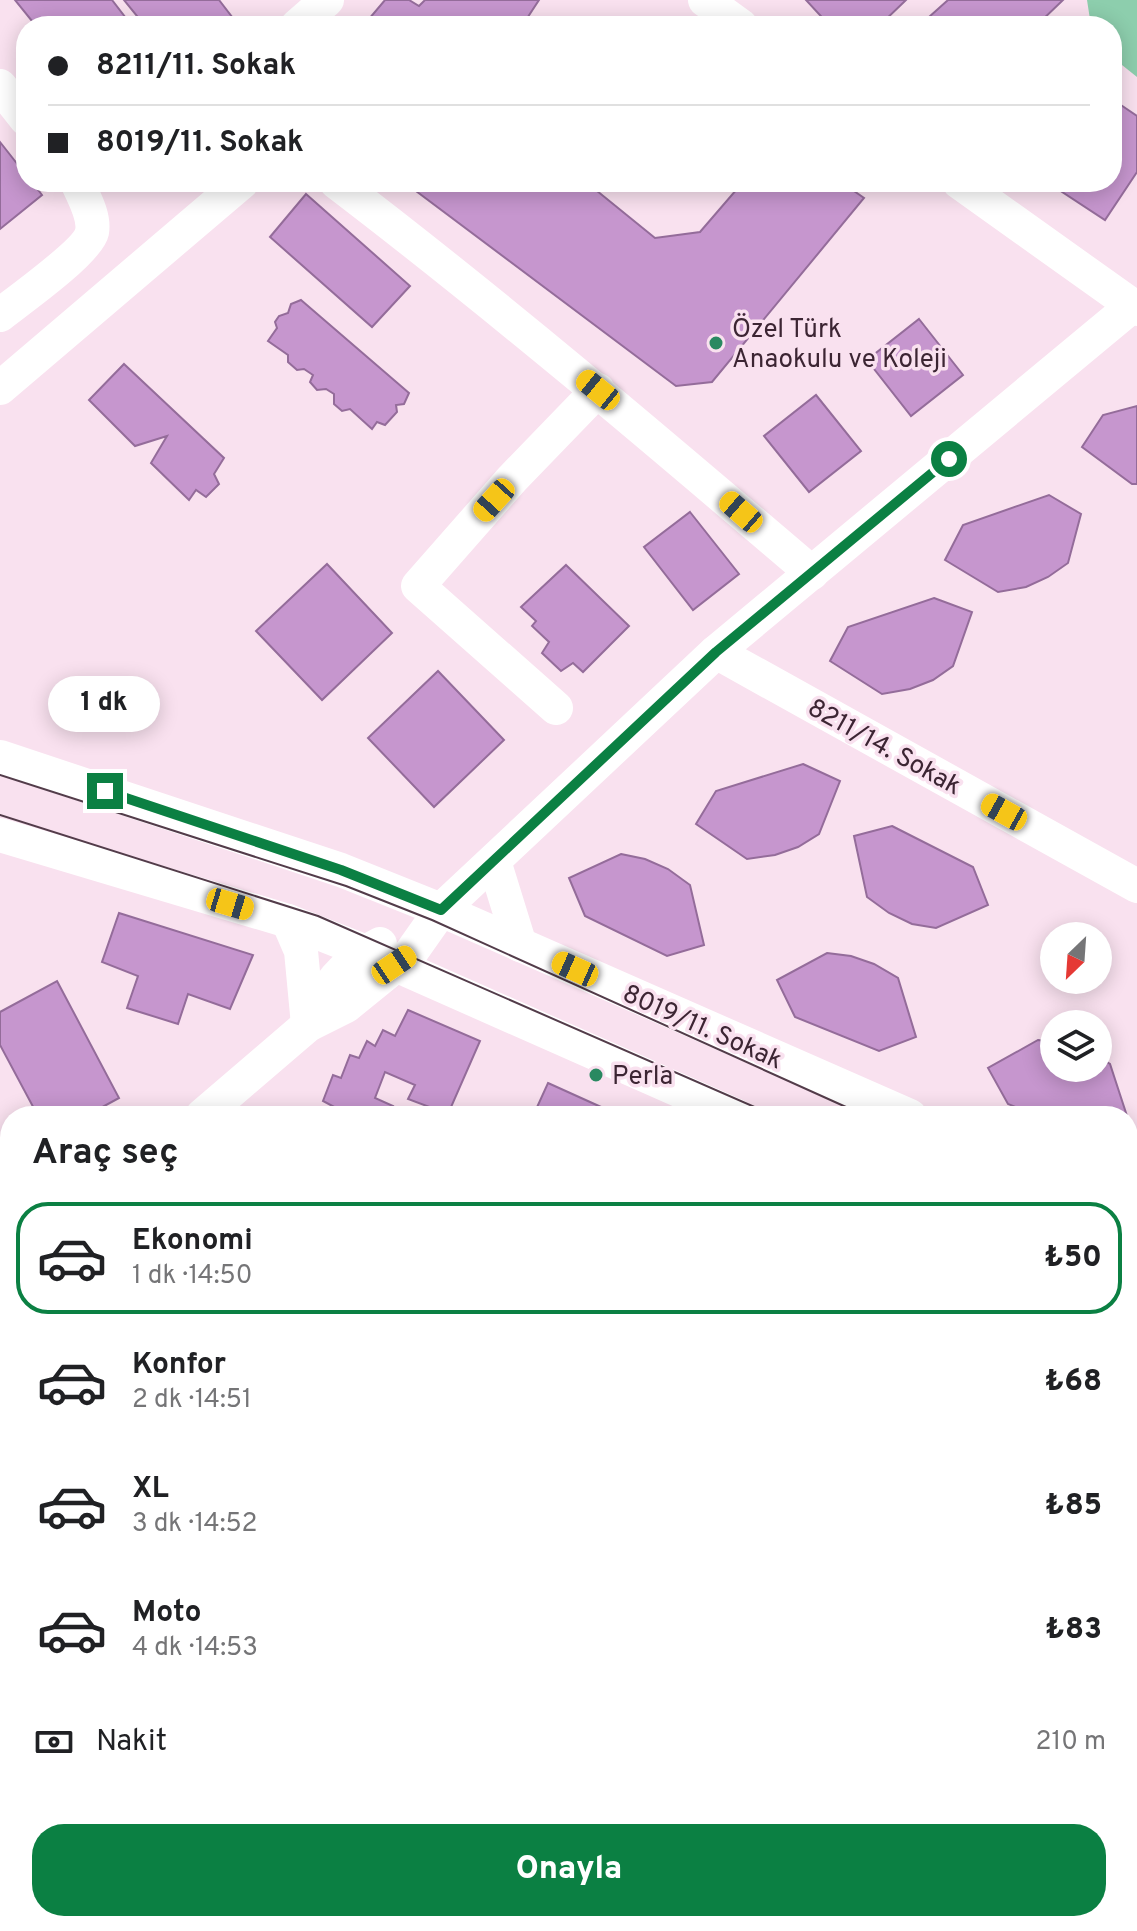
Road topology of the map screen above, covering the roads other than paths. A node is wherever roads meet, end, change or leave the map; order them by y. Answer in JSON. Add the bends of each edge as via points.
{"nodes":[{"id":1,"x":327,"y":0,"type":"edge"},
{"id":2,"x":705,"y":0,"type":"edge"},
{"id":3,"x":309,"y":16,"type":"edge"},
{"id":4,"x":727,"y":16,"type":"edge"},
{"id":5,"x":0,"y":86,"type":"edge"},
{"id":6,"x":16,"y":106,"type":"edge"},
{"id":7,"x":88,"y":192,"type":"edge"},
{"id":8,"x":230,"y":192,"type":"edge"},
{"id":9,"x":349,"y":192,"type":"edge"},
{"id":10,"x":973,"y":192,"type":"edge"},
{"id":11,"x":1135,"y":307,"type":"edge"},
{"id":12,"x":0,"y":315,"type":"edge"},
{"id":13,"x":0,"y":388,"type":"edge"},
{"id":14,"x":598,"y":390,"type":"junction"},
{"id":15,"x":812,"y":573,"type":"junction"},
{"id":16,"x":716,"y":652,"type":"junction"},
{"id":17,"x":556,"y":708,"type":"dead end"},
{"id":18,"x":0,"y":757,"type":"edge"},
{"id":19,"x":0,"y":835,"type":"edge"},
{"id":20,"x":494,"y":861,"type":"junction"},
{"id":21,"x":1137,"y":886,"type":"edge"},
{"id":22,"x":441,"y":910,"type":"junction"},
{"id":23,"x":288,"y":921,"type":"junction"},
{"id":24,"x":520,"y":945,"type":"junction"},
{"id":25,"x":379,"y":958,"type":"junction"},
{"id":26,"x":308,"y":1025,"type":"junction"},
{"id":27,"x":214,"y":1106,"type":"edge"},
{"id":28,"x":714,"y":1106,"type":"edge"},
{"id":29,"x":887,"y":1106,"type":"edge"}],
"edges":[{"from":1,"to":3,"type":"street"},
{"from":2,"to":4,"type":"street"},
{"from":5,"to":6,"type":"street"},
{"from":7,"to":12,"type":"street","via":[[92,232],[82,249]]},
{"from":8,"to":13,"type":"street"},
{"from":9,"to":14,"type":"street"},
{"from":10,"to":11,"type":"street"},
{"from":11,"to":15,"type":"street"},
{"from":14,"to":15,"type":"street"},
{"from":14,"to":17,"type":"street","via":[[418,586]]},
{"from":15,"to":16,"type":"street"},
{"from":16,"to":20,"type":"street"},
{"from":16,"to":21,"type":"street","name":"8211/14. Sokak"},
{"from":18,"to":22,"type":"street","name":"8019/11. Sokak","via":[[341,870]]},
{"from":19,"to":23,"type":"street"},
{"from":20,"to":22,"type":"street"},
{"from":20,"to":24,"type":"street"},
{"from":22,"to":24,"type":"street","name":"8019/11. Sokak"},
{"from":22,"to":25,"type":"street"},
{"from":23,"to":25,"type":"street"},
{"from":23,"to":26,"type":"street","via":[[301,951]]},
{"from":24,"to":29,"type":"street","name":"8019/11. Sokak"},
{"from":25,"to":26,"type":"street","via":[[346,1006]]},
{"from":25,"to":28,"type":"street"},
{"from":26,"to":27,"type":"street"}]}
